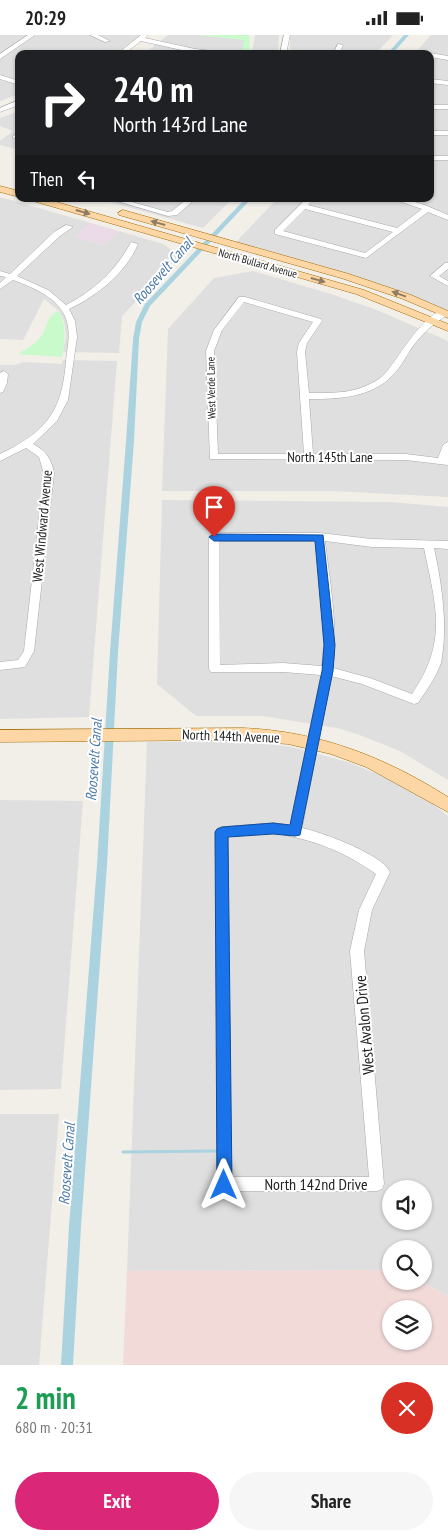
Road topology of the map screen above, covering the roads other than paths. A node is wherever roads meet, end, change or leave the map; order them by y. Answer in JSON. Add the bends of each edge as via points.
{"nodes":[{"id":1,"x":32,"y":35,"type":"edge"},
{"id":2,"x":93,"y":35,"type":"edge"},
{"id":3,"x":154,"y":35,"type":"edge"},
{"id":4,"x":287,"y":35,"type":"edge"},
{"id":5,"x":144,"y":39,"type":"edge"},
{"id":6,"x":107,"y":41,"type":"dead end"},
{"id":7,"x":340,"y":45,"type":"dead end"},
{"id":8,"x":126,"y":50,"type":"edge"},
{"id":9,"x":134,"y":50,"type":"edge"},
{"id":10,"x":192,"y":50,"type":"edge"},
{"id":11,"x":284,"y":50,"type":"edge"},
{"id":12,"x":338,"y":50,"type":"edge"},
{"id":13,"x":5,"y":56,"type":"edge"},
{"id":14,"x":434,"y":56,"type":"edge"},
{"id":15,"x":448,"y":58,"type":"edge"},
{"id":16,"x":0,"y":77,"type":"edge"},
{"id":17,"x":434,"y":81,"type":"edge"},
{"id":18,"x":15,"y":82,"type":"edge"},
{"id":19,"x":448,"y":83,"type":"edge"},
{"id":20,"x":15,"y":98,"type":"edge"},
{"id":21,"x":0,"y":104,"type":"edge"},
{"id":22,"x":15,"y":104,"type":"edge"},
{"id":23,"x":434,"y":107,"type":"edge"},
{"id":24,"x":448,"y":107,"type":"edge"},
{"id":25,"x":0,"y":110,"type":"edge"},
{"id":26,"x":434,"y":133,"type":"edge"},
{"id":27,"x":448,"y":133,"type":"edge"},
{"id":28,"x":434,"y":157,"type":"edge"},
{"id":29,"x":448,"y":158,"type":"edge"},
{"id":30,"x":0,"y":178,"type":"edge"},
{"id":31,"x":15,"y":182,"type":"edge"},
{"id":32,"x":0,"y":189,"type":"edge"},
{"id":33,"x":15,"y":193,"type":"edge"},
{"id":34,"x":46,"y":202,"type":"edge"},
{"id":35,"x":83,"y":202,"type":"edge"},
{"id":36,"x":125,"y":202,"type":"edge"},
{"id":37,"x":187,"y":202,"type":"edge"},
{"id":38,"x":307,"y":202,"type":"edge"},
{"id":39,"x":407,"y":202,"type":"edge"},
{"id":40,"x":303,"y":206,"type":"junction"},
{"id":41,"x":428,"y":208,"type":"junction"},
{"id":42,"x":448,"y":218,"type":"edge"},
{"id":43,"x":69,"y":227,"type":"dead end"},
{"id":44,"x":399,"y":231,"type":"junction"},
{"id":45,"x":134,"y":244,"type":"dead end"},
{"id":46,"x":448,"y":265,"type":"edge"},
{"id":47,"x":0,"y":273,"type":"edge"},
{"id":48,"x":10,"y":276,"type":"junction"},
{"id":49,"x":448,"y":284,"type":"edge"},
{"id":50,"x":0,"y":287,"type":"edge"},
{"id":51,"x":64,"y":308,"type":"junction"},
{"id":52,"x":446,"y":314,"type":"edge"},
{"id":53,"x":433,"y":321,"type":"junction"},
{"id":54,"x":448,"y":328,"type":"edge"},
{"id":55,"x":4,"y":373,"type":"dead end"},
{"id":56,"x":0,"y":390,"type":"edge"},
{"id":57,"x":303,"y":396,"type":"junction"},
{"id":58,"x":26,"y":444,"type":"junction"},
{"id":59,"x":448,"y":445,"type":"edge"},
{"id":60,"x":212,"y":457,"type":"joint"},
{"id":61,"x":309,"y":457,"type":"junction"},
{"id":62,"x":0,"y":458,"type":"edge"},
{"id":63,"x":445,"y":461,"type":"edge"},
{"id":64,"x":320,"y":537,"type":"junction"},
{"id":65,"x":428,"y":545,"type":"junction"},
{"id":66,"x":448,"y":545,"type":"edge"},
{"id":67,"x":0,"y":666,"type":"edge"},
{"id":68,"x":327,"y":671,"type":"junction"},
{"id":69,"x":0,"y":736,"type":"edge"},
{"id":70,"x":312,"y":743,"type":"junction"},
{"id":71,"x":448,"y":805,"type":"edge"},
{"id":72,"x":295,"y":831,"type":"junction"},
{"id":73,"x":377,"y":1184,"type":"joint"}],
"edges":[{"from":1,"to":13,"type":"street"},
{"from":2,"to":6,"type":"street"},
{"from":3,"to":5,"type":"street"},
{"from":4,"to":11,"type":"street"},
{"from":5,"to":8,"type":"street"},
{"from":5,"to":9,"type":"street"},
{"from":5,"to":10,"type":"street"},
{"from":7,"to":12,"type":"street"},
{"from":14,"to":15,"type":"street"},
{"from":16,"to":18,"type":"street"},
{"from":17,"to":19,"type":"street"},
{"from":20,"to":21,"type":"street"},
{"from":22,"to":25,"type":"street"},
{"from":23,"to":24,"type":"street"},
{"from":26,"to":27,"type":"street"},
{"from":28,"to":29,"type":"street"},
{"from":30,"to":31,"type":"main road"},
{"from":32,"to":33,"type":"main road"},
{"from":34,"to":53,"type":"main road","name":"North Bullard Avenue","one_way":true,"via":[[360,292]]},
{"from":52,"to":35,"type":"main road","name":"North Bullard Avenue","one_way":true,"via":[[358,280]]},
{"from":36,"to":37,"type":"street","via":[[168,214]]},
{"from":38,"to":40,"type":"street"},
{"from":39,"to":41,"type":"street"},
{"from":40,"to":44,"type":"street"},
{"from":40,"to":44,"type":"street","via":[[278,232],[366,255]]},
{"from":41,"to":42,"type":"street"},
{"from":41,"to":44,"type":"street"},
{"from":43,"to":48,"type":"street"},
{"from":45,"to":51,"type":"street","via":[[132,253],[96,290]]},
{"from":46,"to":49,"type":"street","via":[[434,274]]},
{"from":47,"to":48,"type":"street"},
{"from":48,"to":50,"type":"street"},
{"from":48,"to":51,"type":"street","via":[[38,287]]},
{"from":51,"to":58,"type":"street","via":[[74,333],[64,400],[45,430]]},
{"from":52,"to":53,"type":"street"},
{"from":53,"to":54,"type":"main road","name":"North Bullard Avenue"},
{"from":53,"to":57,"type":"street","via":[[416,337],[390,373],[374,386],[342,396]]},
{"from":55,"to":56,"type":"street"},
{"from":57,"to":60,"type":"street","name":"West Verde Lane","via":[[301,352],[303,343],[318,321],[242,299],[218,329],[210,351]]},
{"from":57,"to":61,"type":"street"},
{"from":58,"to":62,"type":"street"},
{"from":58,"to":67,"type":"street","name":"West Windward Avenue","via":[[42,454],[49,474],[29,651],[20,664]]},
{"from":59,"to":63,"type":"street"},
{"from":60,"to":61,"type":"street","name":"North 145th Lane"},
{"from":61,"to":63,"type":"street","name":"North 145th Lane","via":[[406,457]]},
{"from":64,"to":65,"type":"street"},
{"from":64,"to":68,"type":"street","via":[[329,620]]},
{"from":64,"to":68,"type":"street","via":[[214,537],[215,669],[301,668]]},
{"from":65,"to":66,"type":"street"},
{"from":65,"to":68,"type":"street","via":[[443,622],[442,640],[438,658],[414,700],[372,683]]},
{"from":68,"to":70,"type":"street"},
{"from":69,"to":70,"type":"main road","name":"North 144th Avenue","via":[[246,734]]},
{"from":70,"to":71,"type":"main road","name":"North 144th Avenue","via":[[366,760],[402,776]]},
{"from":70,"to":72,"type":"street"},
{"from":72,"to":73,"type":"street","name":"West Avalon Drive","via":[[353,851],[384,872],[370,894],[360,921],[357,951]]},
{"from":72,"to":73,"type":"street","name":"North 142nd Drive","via":[[273,828],[222,832],[224,1185]]}]}
